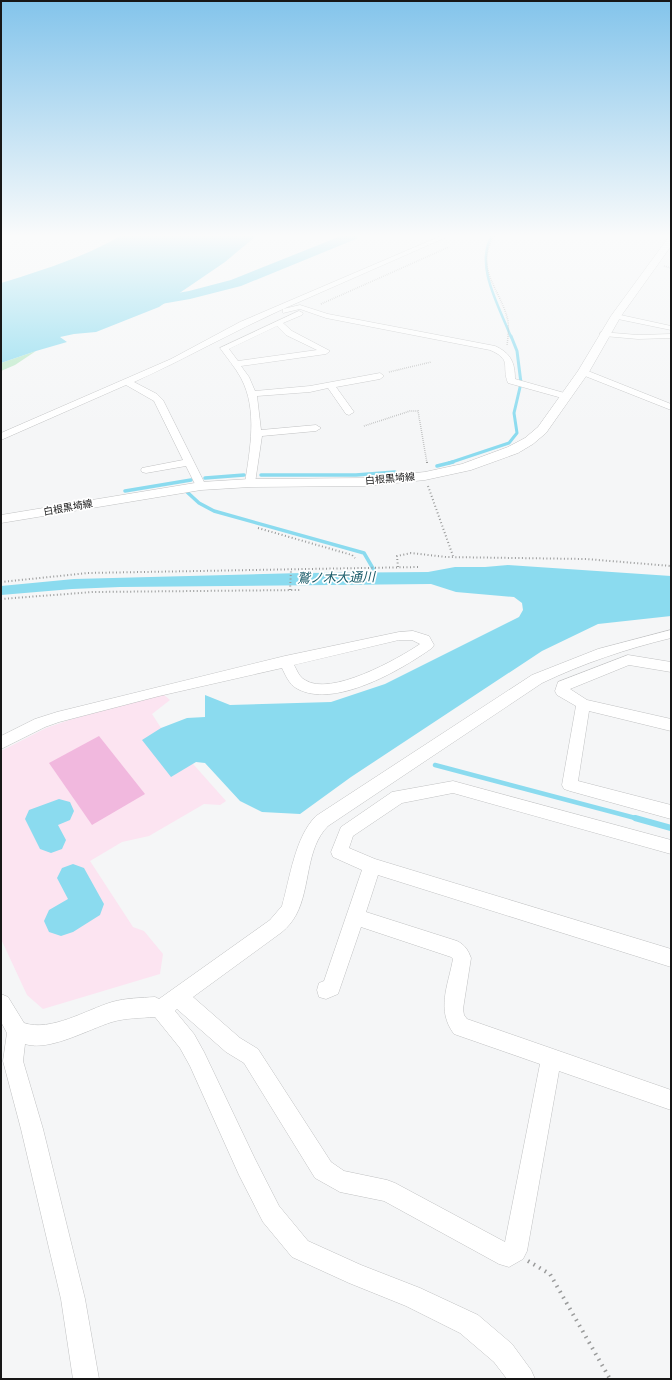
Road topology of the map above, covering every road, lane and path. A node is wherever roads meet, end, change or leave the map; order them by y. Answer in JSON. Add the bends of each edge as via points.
{"nodes":[{"id":1,"x":297,"y":300,"type":"edge"},
{"id":2,"x":329,"y":300,"type":"edge"},
{"id":3,"x":500,"y":300,"type":"edge"},
{"id":4,"x":627,"y":300,"type":"edge"},
{"id":5,"x":307,"y":310,"type":"junction"},
{"id":6,"x":616,"y":316,"type":"junction"},
{"id":7,"x":278,"y":323,"type":"junction"},
{"id":8,"x":243,"y":324,"type":"junction"},
{"id":9,"x":671,"y":328,"type":"edge"},
{"id":10,"x":604,"y":334,"type":"junction"},
{"id":11,"x":671,"y":336,"type":"edge"},
{"id":12,"x":499,"y":351,"type":"junction"},
{"id":13,"x":431,"y":362,"type":"dead end"},
{"id":14,"x":235,"y":364,"type":"junction"},
{"id":15,"x":583,"y":372,"type":"junction"},
{"id":16,"x":380,"y":376,"type":"joint"},
{"id":17,"x":127,"y":382,"type":"junction"},
{"id":18,"x":330,"y":385,"type":"junction"},
{"id":19,"x":252,"y":394,"type":"junction"},
{"id":20,"x":565,"y":396,"type":"junction"},
{"id":21,"x":671,"y":407,"type":"edge"},
{"id":22,"x":349,"y":412,"type":"dead end"},
{"id":23,"x":364,"y":426,"type":"dead end"},
{"id":24,"x":316,"y":428,"type":"dead end"},
{"id":25,"x":257,"y":433,"type":"junction"},
{"id":26,"x":1,"y":437,"type":"edge"},
{"id":27,"x":189,"y":462,"type":"junction"},
{"id":28,"x":146,"y":470,"type":"dead end"},
{"id":29,"x":427,"y":476,"type":"junction"},
{"id":30,"x":250,"y":483,"type":"junction"},
{"id":31,"x":201,"y":486,"type":"junction"},
{"id":32,"x":1,"y":519,"type":"edge"},
{"id":33,"x":258,"y":528,"type":"dead end"},
{"id":34,"x":453,"y":556,"type":"junction"},
{"id":35,"x":355,"y":558,"type":"dead end"},
{"id":36,"x":671,"y":566,"type":"edge"},
{"id":37,"x":398,"y":567,"type":"junction"},
{"id":38,"x":418,"y":567,"type":"dead end"},
{"id":39,"x":290,"y":571,"type":"junction"},
{"id":40,"x":1,"y":582,"type":"edge"},
{"id":41,"x":290,"y":589,"type":"junction"},
{"id":42,"x":301,"y":590,"type":"dead end"},
{"id":43,"x":1,"y":599,"type":"edge"},
{"id":44,"x":671,"y":634,"type":"edge"},
{"id":45,"x":286,"y":661,"type":"junction"},
{"id":46,"x":671,"y":667,"type":"edge"},
{"id":47,"x":583,"y":704,"type":"junction"},
{"id":48,"x":671,"y":725,"type":"edge"},
{"id":49,"x":1,"y":743,"type":"edge"},
{"id":50,"x":671,"y":812,"type":"edge"},
{"id":51,"x":671,"y":847,"type":"edge"},
{"id":52,"x":372,"y":866,"type":"junction"},
{"id":53,"x":356,"y":917,"type":"junction"},
{"id":54,"x":671,"y":958,"type":"edge"},
{"id":55,"x":326,"y":990,"type":"dead end"},
{"id":56,"x":1,"y":1004,"type":"edge"},
{"id":57,"x":170,"y":1004,"type":"junction"},
{"id":58,"x":17,"y":1032,"type":"junction"},
{"id":59,"x":550,"y":1058,"type":"junction"},
{"id":60,"x":671,"y":1100,"type":"edge"},
{"id":61,"x":515,"y":1251,"type":"junction"},
{"id":62,"x":86,"y":1379,"type":"edge"},
{"id":63,"x":522,"y":1379,"type":"edge"},
{"id":64,"x":610,"y":1379,"type":"edge"}],
"edges":[{"from":1,"to":8,"type":"street"},
{"from":2,"to":5,"type":"path"},
{"from":3,"to":12,"type":"path","via":[[509,323],[508,344],[506,349]]},
{"from":4,"to":6,"type":"main road","name":"白根黒埼線"},
{"from":5,"to":7,"type":"street"},
{"from":5,"to":8,"type":"street","via":[[300,307]]},
{"from":5,"to":12,"type":"street"},
{"from":6,"to":9,"type":"street"},
{"from":6,"to":10,"type":"main road","name":"白根黒埼線"},
{"from":7,"to":14,"type":"street","via":[[224,348]]},
{"from":7,"to":14,"type":"street","via":[[289,333],[326,352]]},
{"from":8,"to":17,"type":"street","via":[[174,361]]},
{"from":10,"to":11,"type":"street"},
{"from":10,"to":15,"type":"main road","name":"白根黒埼線"},
{"from":12,"to":20,"type":"street","via":[[511,365],[511,381]]},
{"from":13,"to":16,"type":"path"},
{"from":14,"to":19,"type":"street","via":[[245,377]]},
{"from":15,"to":20,"type":"main road","name":"白根黒埼線"},
{"from":15,"to":21,"type":"street"},
{"from":16,"to":18,"type":"street"},
{"from":17,"to":26,"type":"street"},
{"from":17,"to":27,"type":"street","via":[[154,396],[167,416]]},
{"from":18,"to":19,"type":"street"},
{"from":18,"to":22,"type":"street"},
{"from":19,"to":25,"type":"street"},
{"from":20,"to":29,"type":"main road","name":"白根黒埼線","via":[[542,430],[529,441],[494,458]]},
{"from":23,"to":29,"type":"path","via":[[410,411],[418,411]]},
{"from":24,"to":25,"type":"street"},
{"from":25,"to":30,"type":"street"},
{"from":27,"to":28,"type":"street"},
{"from":27,"to":31,"type":"street"},
{"from":29,"to":30,"type":"main road","name":"白根黒埼線","via":[[365,482]]},
{"from":29,"to":34,"type":"path"},
{"from":30,"to":31,"type":"main road","name":"白根黒埼線"},
{"from":31,"to":32,"type":"main road","name":"白根黒埼線"},
{"from":33,"to":35,"type":"path"},
{"from":34,"to":36,"type":"path","via":[[586,559]]},
{"from":34,"to":37,"type":"path","via":[[404,553],[397,556]]},
{"from":37,"to":38,"type":"path"},
{"from":37,"to":39,"type":"path"},
{"from":39,"to":40,"type":"path","via":[[110,573]]},
{"from":39,"to":41,"type":"path"},
{"from":41,"to":42,"type":"path"},
{"from":41,"to":43,"type":"path","via":[[93,592]]},
{"from":44,"to":57,"type":"street","via":[[609,649],[537,679],[322,821],[308,841],[290,909],[285,917]]},
{"from":45,"to":45,"type":"street","via":[[413,634],[424,639],[427,645],[402,662],[357,682],[326,689],[308,688],[299,684]]},
{"from":45,"to":49,"type":"street","via":[[57,717]]},
{"from":46,"to":47,"type":"street","via":[[628,660],[563,686],[562,691]]},
{"from":47,"to":48,"type":"street"},
{"from":47,"to":50,"type":"street","via":[[570,785]]},
{"from":51,"to":52,"type":"street","via":[[453,787],[398,797],[347,832],[339,852]]},
{"from":52,"to":53,"type":"street"},
{"from":52,"to":54,"type":"street"},
{"from":53,"to":55,"type":"street","via":[[331,987]]},
{"from":53,"to":59,"type":"street","via":[[456,950],[462,958],[453,1009],[455,1019],[462,1027]]},
{"from":56,"to":58,"type":"street"},
{"from":57,"to":58,"type":"street","via":[[112,1012],[65,1030],[46,1034],[29,1035]]},
{"from":57,"to":61,"type":"street","via":[[251,1056],[323,1170],[340,1181],[387,1191],[499,1252],[509,1255]]},
{"from":57,"to":63,"type":"street","via":[[178,1030],[197,1059],[271,1214],[300,1249],[412,1296],[469,1324],[504,1353]]},
{"from":58,"to":62,"type":"street","via":[[13,1062],[73,1298]]},
{"from":59,"to":60,"type":"street"},
{"from":59,"to":61,"type":"street"},
{"from":61,"to":64,"type":"path","via":[[528,1262],[550,1274]]}]}
